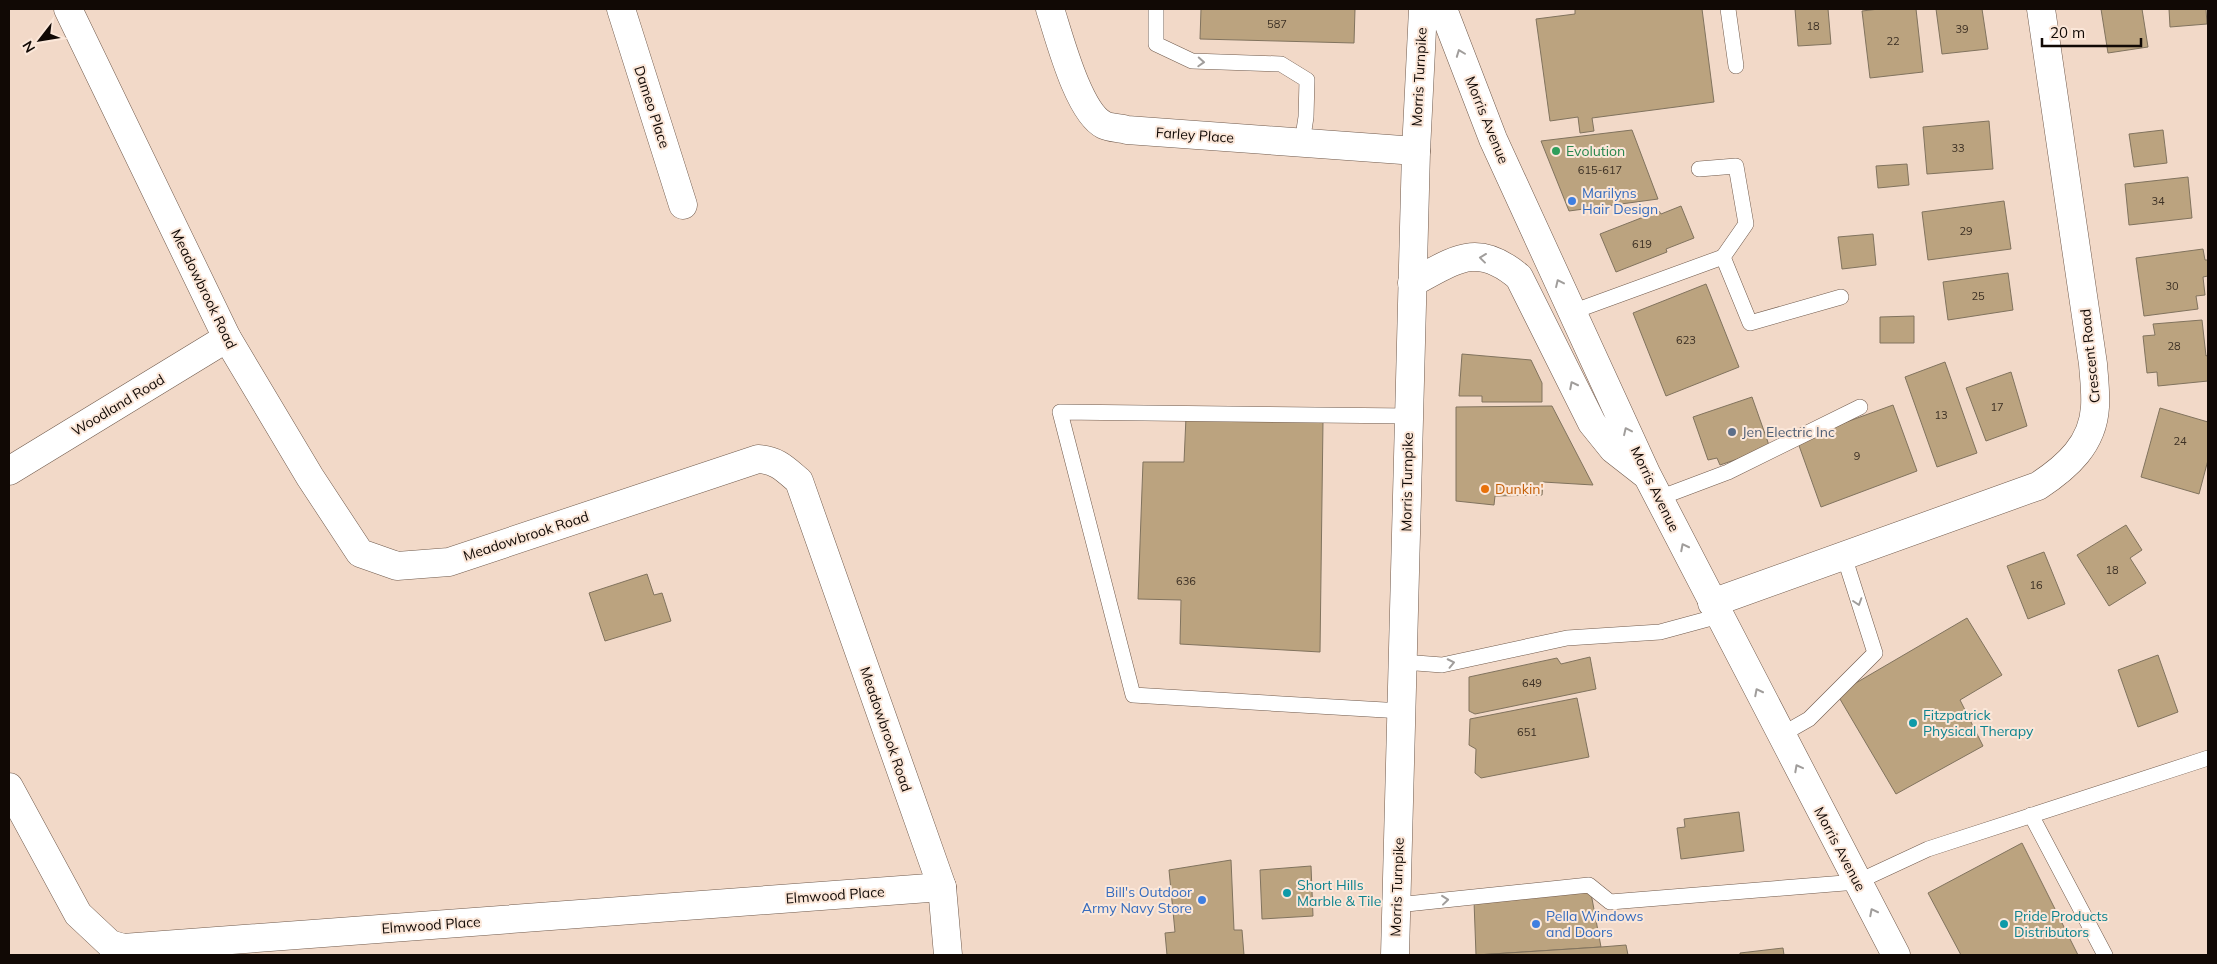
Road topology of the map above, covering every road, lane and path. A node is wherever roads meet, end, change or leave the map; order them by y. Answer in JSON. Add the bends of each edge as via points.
{"nodes":[{"id":1,"x":68,"y":9,"type":"edge"},
{"id":2,"x":620,"y":9,"type":"edge"},
{"id":3,"x":1050,"y":9,"type":"edge"},
{"id":4,"x":1156,"y":9,"type":"edge"},
{"id":5,"x":1423,"y":9,"type":"edge"},
{"id":6,"x":1444,"y":9,"type":"edge"},
{"id":7,"x":1728,"y":9,"type":"edge"},
{"id":8,"x":2042,"y":9,"type":"edge"},
{"id":9,"x":1736,"y":66,"type":"dead end"},
{"id":10,"x":1302,"y":143,"type":"junction"},
{"id":11,"x":1416,"y":151,"type":"junction"},
{"id":12,"x":1699,"y":169,"type":"dead end"},
{"id":13,"x":683,"y":205,"type":"dead end"},
{"id":14,"x":1722,"y":257,"type":"junction"},
{"id":15,"x":1412,"y":283,"type":"junction"},
{"id":16,"x":1840,"y":297,"type":"dead end"},
{"id":17,"x":1572,"y":312,"type":"junction"},
{"id":18,"x":227,"y":338,"type":"junction"},
{"id":19,"x":1860,"y":407,"type":"dead end"},
{"id":20,"x":1409,"y":416,"type":"junction"},
{"id":21,"x":9,"y":471,"type":"edge"},
{"id":22,"x":1653,"y":487,"type":"junction"},
{"id":23,"x":1844,"y":556,"type":"junction"},
{"id":24,"x":1715,"y":609,"type":"junction"},
{"id":25,"x":1403,"y":662,"type":"junction"},
{"id":26,"x":1402,"y":712,"type":"junction"},
{"id":27,"x":1781,"y":735,"type":"junction"},
{"id":28,"x":2208,"y":758,"type":"edge"},
{"id":29,"x":9,"y":787,"type":"edge"},
{"id":30,"x":2031,"y":815,"type":"junction"},
{"id":31,"x":1858,"y":882,"type":"junction"},
{"id":32,"x":942,"y":887,"type":"junction"},
{"id":33,"x":1397,"y":906,"type":"junction"},
{"id":34,"x":948,"y":955,"type":"edge"},
{"id":35,"x":1395,"y":955,"type":"edge"},
{"id":36,"x":1896,"y":955,"type":"edge"},
{"id":37,"x":2105,"y":955,"type":"edge"}],
"edges":[{"from":1,"to":18,"type":"street","name":"Meadowbrook Road"},
{"from":2,"to":13,"type":"street","name":"Dameo Place"},
{"from":3,"to":10,"type":"street","name":"Farley Place","via":[[1087,110],[1103,125],[1127,130]]},
{"from":4,"to":10,"type":"lane","one_way":true,"via":[[1156,44],[1192,61],[1281,64],[1306,80]]},
{"from":5,"to":11,"type":"street","name":"Morris Turnpike"},
{"from":17,"to":6,"type":"street","name":"Morris Avenue","one_way":true,"via":[[1493,140]]},
{"from":7,"to":9,"type":"lane"},
{"from":8,"to":23,"type":"street","name":"Crescent Road","via":[[2093,364],[2095,408],[2090,428],[2080,451],[2038,486]]},
{"from":10,"to":11,"type":"street","name":"Farley Place"},
{"from":11,"to":15,"type":"street","name":"Morris Turnpike"},
{"from":12,"to":14,"type":"lane","via":[[1736,166],[1746,224]]},
{"from":14,"to":16,"type":"lane","via":[[1750,323]]},
{"from":14,"to":17,"type":"lane"},
{"from":15,"to":20,"type":"street","name":"Morris Turnpike"},
{"from":22,"to":15,"type":"street","one_way":true,"via":[[1613,449],[1592,423],[1519,277],[1505,265],[1487,257],[1467,257],[1450,262]]},
{"from":22,"to":17,"type":"street","name":"Morris Avenue","one_way":true},
{"from":18,"to":21,"type":"street","name":"Woodland Road"},
{"from":18,"to":32,"type":"street","name":"Meadowbrook Road","via":[[310,477],[360,553],[397,566],[449,562],[758,459],[780,464],[799,481]]},
{"from":19,"to":22,"type":"lane","via":[[1728,472]]},
{"from":20,"to":25,"type":"street","name":"Morris Turnpike"},
{"from":20,"to":26,"type":"lane","via":[[1060,412],[1132,695]]},
{"from":24,"to":22,"type":"street","name":"Morris Avenue","one_way":true},
{"from":23,"to":24,"type":"street","name":"Crescent Road"},
{"from":23,"to":27,"type":"lane","one_way":true,"via":[[1875,653],[1809,720]]},
{"from":25,"to":24,"type":"lane","one_way":true,"via":[[1442,665],[1567,638],[1660,632]]},
{"from":27,"to":24,"type":"street","name":"Morris Avenue","one_way":true},
{"from":25,"to":26,"type":"street","name":"Morris Turnpike"},
{"from":26,"to":33,"type":"street","name":"Morris Turnpike"},
{"from":31,"to":27,"type":"street","name":"Morris Avenue","one_way":true},
{"from":28,"to":30,"type":"lane"},
{"from":29,"to":32,"type":"street","name":"Elmwood Place","via":[[78,914],[110,944],[123,948]]},
{"from":30,"to":31,"type":"lane","via":[[1928,849]]},
{"from":30,"to":37,"type":"lane"},
{"from":33,"to":31,"type":"lane","one_way":true,"via":[[1589,884],[1610,902]]},
{"from":36,"to":31,"type":"street","name":"Morris Avenue","one_way":true},
{"from":32,"to":34,"type":"street","name":"Meadowbrook Road"},
{"from":33,"to":35,"type":"street","name":"Morris Turnpike"}]}
